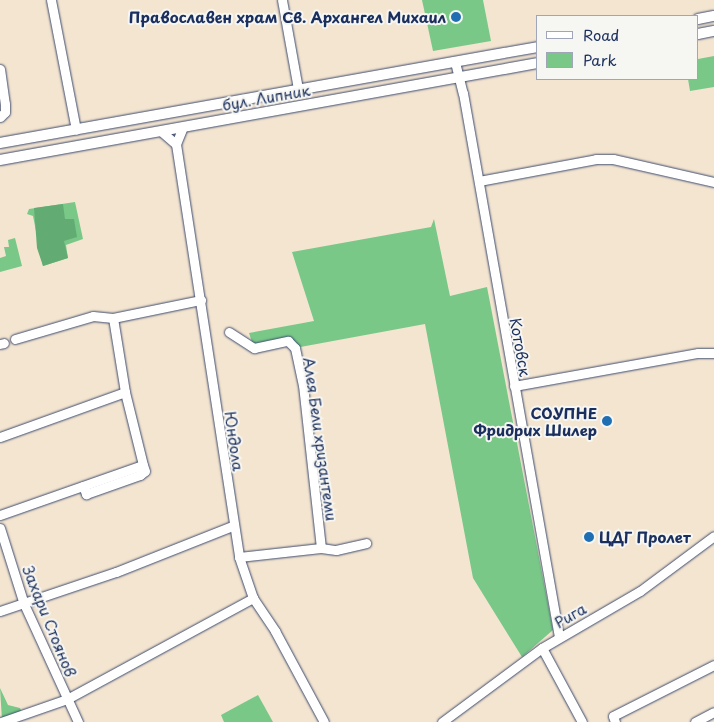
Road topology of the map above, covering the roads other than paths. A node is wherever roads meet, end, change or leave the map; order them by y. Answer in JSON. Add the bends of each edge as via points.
{"nodes":[{"id":1,"x":51,"y":0,"type":"edge"},
{"id":2,"x":282,"y":0,"type":"edge"},
{"id":3,"x":714,"y":16,"type":"edge"},
{"id":4,"x":699,"y":19,"type":"edge"},
{"id":5,"x":714,"y":31,"type":"edge"},
{"id":6,"x":699,"y":34,"type":"edge"},
{"id":7,"x":536,"y":47,"type":"edge"},
{"id":8,"x":455,"y":62,"type":"junction"},
{"id":9,"x":536,"y":63,"type":"edge"},
{"id":10,"x":0,"y":69,"type":"edge"},
{"id":11,"x":460,"y":77,"type":"junction"},
{"id":12,"x":298,"y":89,"type":"junction"},
{"id":13,"x":0,"y":117,"type":"edge"},
{"id":14,"x":183,"y":127,"type":"junction"},
{"id":15,"x":76,"y":130,"type":"junction"},
{"id":16,"x":162,"y":132,"type":"junction"},
{"id":17,"x":0,"y":143,"type":"edge"},
{"id":18,"x":176,"y":144,"type":"junction"},
{"id":19,"x":0,"y":160,"type":"edge"},
{"id":20,"x":479,"y":181,"type":"junction"},
{"id":21,"x":714,"y":182,"type":"edge"},
{"id":22,"x":201,"y":300,"type":"junction"},
{"id":23,"x":113,"y":318,"type":"junction"},
{"id":24,"x":229,"y":332,"type":"dead end"},
{"id":25,"x":15,"y":339,"type":"dead end"},
{"id":26,"x":714,"y":353,"type":"edge"},
{"id":27,"x":514,"y":386,"type":"junction"},
{"id":28,"x":126,"y":392,"type":"junction"},
{"id":29,"x":0,"y":437,"type":"edge"},
{"id":30,"x":0,"y":515,"type":"edge"},
{"id":31,"x":232,"y":526,"type":"junction"},
{"id":32,"x":0,"y":528,"type":"edge"},
{"id":33,"x":714,"y":536,"type":"edge"},
{"id":34,"x":366,"y":543,"type":"dead end"},
{"id":35,"x":321,"y":548,"type":"junction"},
{"id":36,"x":239,"y":558,"type":"junction"},
{"id":37,"x":253,"y":598,"type":"junction"},
{"id":38,"x":24,"y":604,"type":"junction"},
{"id":39,"x":0,"y":611,"type":"edge"},
{"id":40,"x":559,"y":637,"type":"junction"},
{"id":41,"x":542,"y":648,"type":"junction"},
{"id":42,"x":714,"y":665,"type":"edge"},
{"id":43,"x":67,"y":699,"type":"junction"},
{"id":44,"x":714,"y":712,"type":"edge"},
{"id":45,"x":1,"y":722,"type":"edge"},
{"id":46,"x":78,"y":722,"type":"edge"},
{"id":47,"x":324,"y":722,"type":"edge"},
{"id":48,"x":442,"y":722,"type":"edge"},
{"id":49,"x":582,"y":722,"type":"edge"},
{"id":50,"x":615,"y":722,"type":"edge"},
{"id":51,"x":694,"y":722,"type":"edge"}],
"edges":[{"from":1,"to":15,"type":"street"},
{"from":2,"to":12,"type":"street"},
{"from":3,"to":4,"type":"main road"},
{"from":5,"to":6,"type":"main road"},
{"from":7,"to":8,"type":"main road","name":"бул. Липник"},
{"from":8,"to":11,"type":"street","name":"Котовск"},
{"from":8,"to":12,"type":"main road","name":"бул. Липник"},
{"from":9,"to":11,"type":"main road","name":"бул. Липник"},
{"from":10,"to":13,"type":"street","via":[[5,104],[5,112]]},
{"from":11,"to":14,"type":"main road","name":"бул. Липник"},
{"from":11,"to":20,"type":"street","name":"Котовск"},
{"from":12,"to":15,"type":"main road","name":"бул. Липник"},
{"from":14,"to":16,"type":"main road","name":"бул. Липник"},
{"from":14,"to":18,"type":"street"},
{"from":15,"to":17,"type":"main road","name":"бул. Липник"},
{"from":16,"to":18,"type":"street"},
{"from":16,"to":19,"type":"main road","name":"бул. Липник"},
{"from":18,"to":22,"type":"street","name":"Юндола"},
{"from":20,"to":21,"type":"street","via":[[596,159],[614,159]]},
{"from":20,"to":27,"type":"street","name":"Котовск"},
{"from":22,"to":23,"type":"street"},
{"from":22,"to":31,"type":"street","name":"Юндола"},
{"from":23,"to":25,"type":"street","via":[[93,316]]},
{"from":23,"to":28,"type":"street"},
{"from":24,"to":35,"type":"street","name":"Алея Бели хризантеми","via":[[254,348],[288,341],[295,348],[303,385]]},
{"from":26,"to":27,"type":"street","via":[[698,353]]},
{"from":27,"to":40,"type":"street","name":"Котовск"},
{"from":28,"to":29,"type":"street"},
{"from":28,"to":30,"type":"street","via":[[143,465]]},
{"from":31,"to":36,"type":"street","name":"Юндола"},
{"from":31,"to":38,"type":"street"},
{"from":32,"to":38,"type":"street","name":"Захари Стоянов"},
{"from":33,"to":40,"type":"street","name":"Рига","via":[[640,591]]},
{"from":34,"to":35,"type":"street","via":[[336,550]]},
{"from":35,"to":36,"type":"street"},
{"from":36,"to":37,"type":"street","name":"Юндола"},
{"from":37,"to":43,"type":"street"},
{"from":37,"to":47,"type":"street","name":"Юндола"},
{"from":38,"to":39,"type":"street"},
{"from":38,"to":43,"type":"street","name":"Захари Стоянов"},
{"from":40,"to":41,"type":"street","name":"Рига"},
{"from":41,"to":48,"type":"street","name":"Рига"},
{"from":41,"to":49,"type":"street"},
{"from":42,"to":50,"type":"street","via":[[613,716]]},
{"from":43,"to":45,"type":"street"},
{"from":43,"to":46,"type":"street","name":"Захари Стоянов"},
{"from":44,"to":51,"type":"street"}]}
